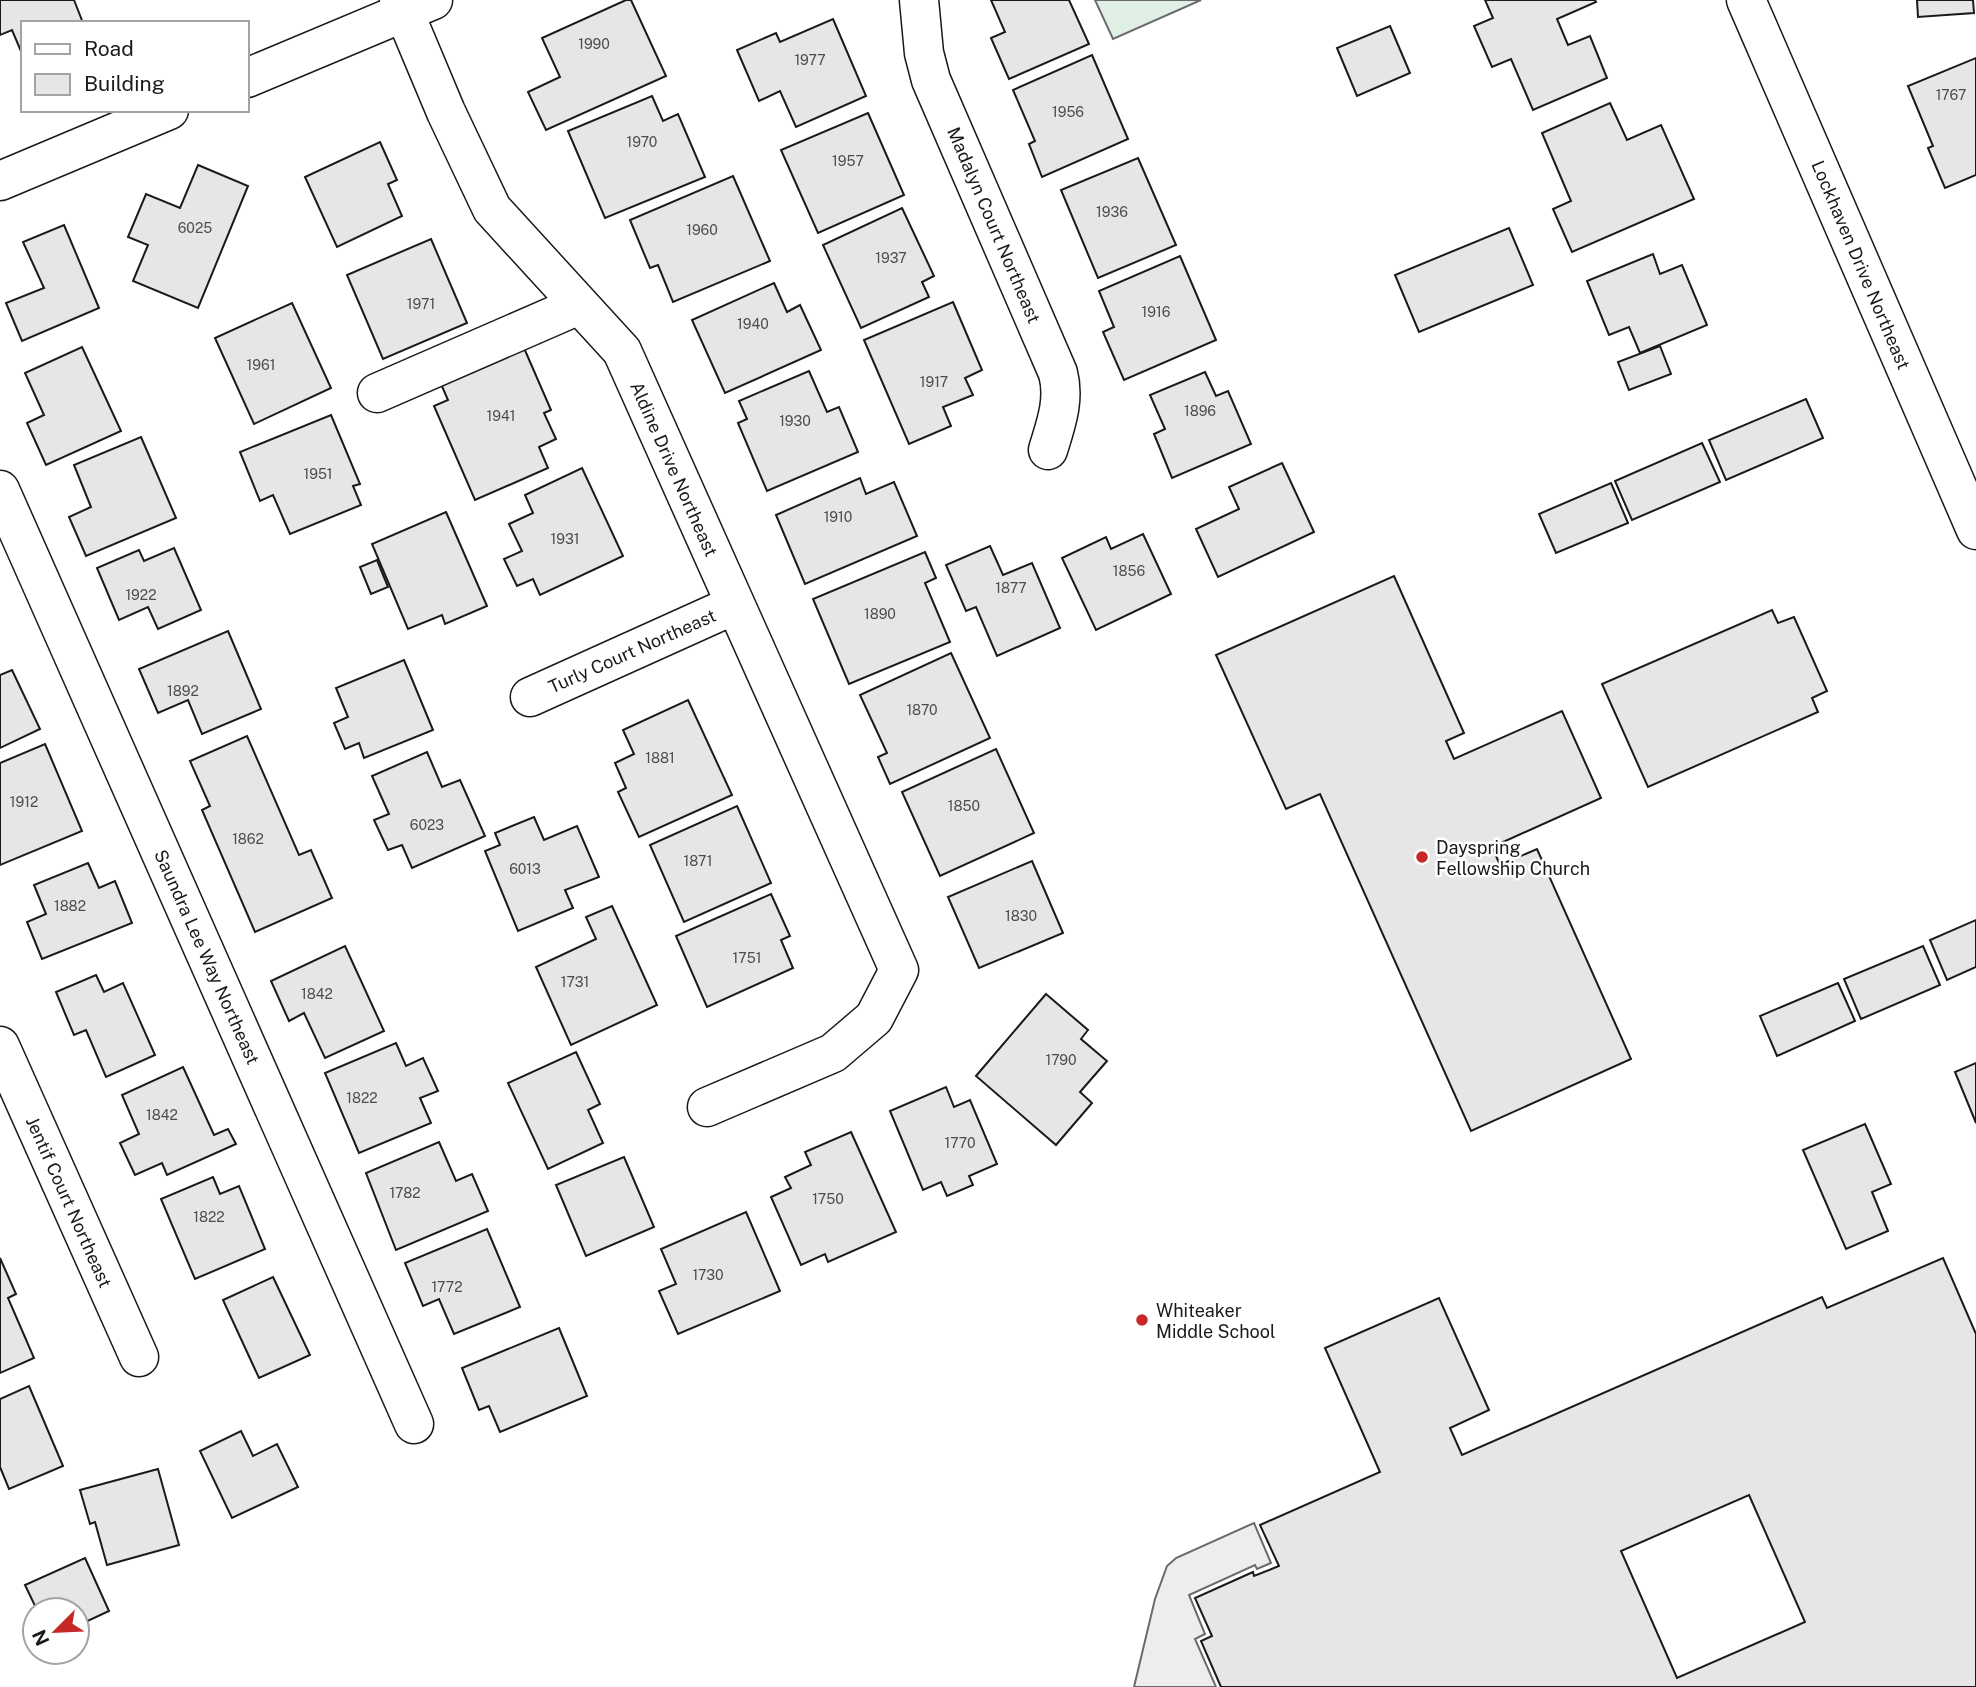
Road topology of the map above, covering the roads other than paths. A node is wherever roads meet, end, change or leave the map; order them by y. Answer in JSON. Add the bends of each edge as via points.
{"nodes":[{"id":1,"x":919,"y":0,"type":"edge"},
{"id":2,"x":1746,"y":0,"type":"edge"},
{"id":3,"x":412,"y":4,"type":"edge"},
{"id":4,"x":248,"y":78,"type":"edge"},
{"id":5,"x":164,"y":112,"type":"edge"},
{"id":6,"x":0,"y":181,"type":"edge"},
{"id":7,"x":579,"y":305,"type":"junction"},
{"id":8,"x":377,"y":393,"type":"dead end"},
{"id":9,"x":1048,"y":450,"type":"dead end"},
{"id":10,"x":0,"y":490,"type":"edge"},
{"id":11,"x":1976,"y":530,"type":"edge"},
{"id":12,"x":734,"y":605,"type":"junction"},
{"id":13,"x":530,"y":697,"type":"dead end"},
{"id":14,"x":0,"y":1046,"type":"edge"},
{"id":15,"x":707,"y":1107,"type":"dead end"},
{"id":16,"x":139,"y":1357,"type":"dead end"},
{"id":17,"x":414,"y":1424,"type":"dead end"}],
"edges":[{"from":1,"to":9,"type":"street","name":"Madalyn Court Northeast","via":[[931,80],[1058,373],[1060,409]]},
{"from":2,"to":11,"type":"street","name":"Lockhaven Drive Northeast"},
{"from":3,"to":4,"type":"street"},
{"from":3,"to":7,"type":"street","name":"Aldine Drive Northeast","via":[[446,111],[492,209]]},
{"from":5,"to":6,"type":"street"},
{"from":7,"to":8,"type":"street"},
{"from":7,"to":12,"type":"street","name":"Aldine Drive Northeast","via":[[622,351]]},
{"from":10,"to":17,"type":"street","name":"Saundra Lee Way Northeast"},
{"from":12,"to":13,"type":"street","name":"Turly Court Northeast"},
{"from":12,"to":15,"type":"street","name":"Aldine Drive Northeast","via":[[899,970],[874,1018],[833,1053]]},
{"from":14,"to":16,"type":"street","name":"Jentif Court Northeast"}]}
